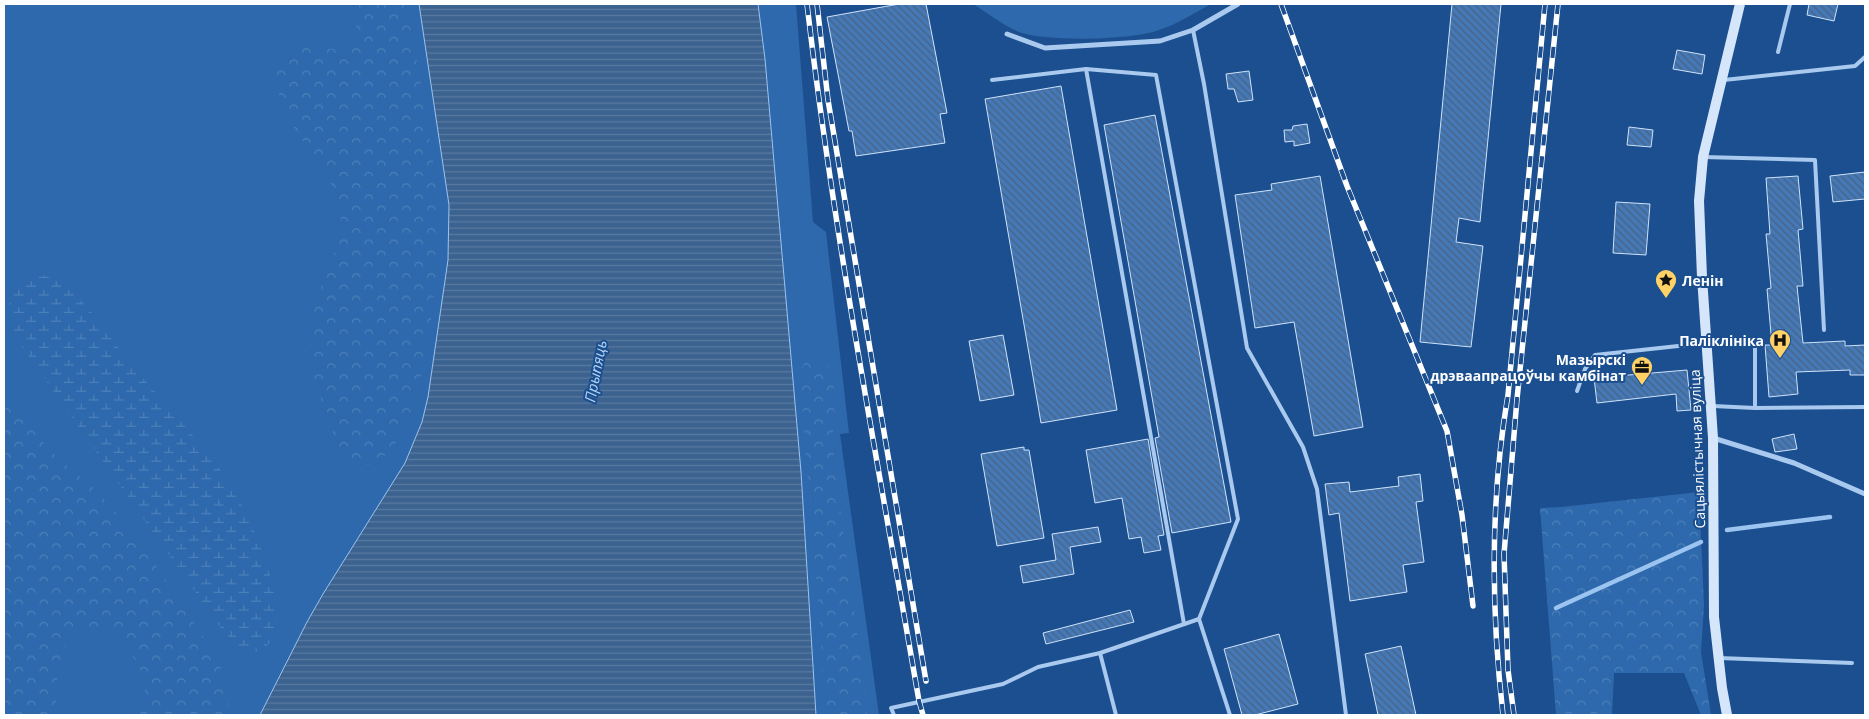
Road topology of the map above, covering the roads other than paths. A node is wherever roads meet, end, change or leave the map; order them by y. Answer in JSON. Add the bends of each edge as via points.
{"nodes":[{"id":1,"x":1238,"y":4,"type":"edge"},
{"id":2,"x":1740,"y":4,"type":"edge"},
{"id":3,"x":1790,"y":4,"type":"edge"},
{"id":4,"x":1193,"y":30,"type":"junction"},
{"id":5,"x":1007,"y":34,"type":"dead end"},
{"id":6,"x":1778,"y":52,"type":"dead end"},
{"id":7,"x":1865,"y":57,"type":"edge"},
{"id":8,"x":1086,"y":68,"type":"junction"},
{"id":9,"x":992,"y":80,"type":"dead end"},
{"id":10,"x":1722,"y":80,"type":"junction"},
{"id":11,"x":1703,"y":157,"type":"junction"},
{"id":12,"x":1824,"y":330,"type":"dead end"},
{"id":13,"x":1706,"y":343,"type":"junction"},
{"id":14,"x":1755,"y":348,"type":"dead end"},
{"id":15,"x":1577,"y":391,"type":"dead end"},
{"id":16,"x":1711,"y":406,"type":"junction"},
{"id":17,"x":1865,"y":407,"type":"edge"},
{"id":18,"x":1755,"y":408,"type":"junction"},
{"id":19,"x":1713,"y":438,"type":"junction"},
{"id":20,"x":1865,"y":494,"type":"edge"},
{"id":21,"x":1199,"y":619,"type":"junction"},
{"id":22,"x":1184,"y":624,"type":"junction"},
{"id":23,"x":1100,"y":653,"type":"junction"},
{"id":24,"x":1718,"y":658,"type":"junction"},
{"id":25,"x":1852,"y":663,"type":"dead end"},
{"id":26,"x":894,"y":715,"type":"edge"},
{"id":27,"x":1116,"y":715,"type":"edge"},
{"id":28,"x":1230,"y":715,"type":"edge"},
{"id":29,"x":1346,"y":715,"type":"edge"},
{"id":30,"x":1728,"y":715,"type":"edge"}],
"edges":[{"from":1,"to":4,"type":"street"},
{"from":2,"to":10,"type":"street","name":"Сацыялістычная вуліца"},
{"from":3,"to":6,"type":"lane"},
{"from":4,"to":5,"type":"street","via":[[1160,41],[1045,48]]},
{"from":4,"to":29,"type":"lane","via":[[1247,348],[1303,447],[1317,489]]},
{"from":7,"to":10,"type":"lane","via":[[1855,66]]},
{"from":8,"to":9,"type":"lane"},
{"from":8,"to":21,"type":"lane","via":[[1156,75],[1238,519]]},
{"from":8,"to":22,"type":"lane"},
{"from":10,"to":11,"type":"street","name":"Сацыялістычная вуліца"},
{"from":11,"to":12,"type":"lane","via":[[1815,160]]},
{"from":11,"to":13,"type":"street","name":"Сацыялістычная вуліца","via":[[1699,201]]},
{"from":13,"to":15,"type":"lane","via":[[1595,355],[1584,369]]},
{"from":13,"to":16,"type":"street","name":"Сацыялістычная вуліца"},
{"from":14,"to":18,"type":"lane"},
{"from":16,"to":18,"type":"lane"},
{"from":16,"to":19,"type":"street","name":"Сацыялістычная вуліца"},
{"from":17,"to":18,"type":"lane"},
{"from":19,"to":20,"type":"street","via":[[1794,463]]},
{"from":19,"to":24,"type":"street","name":"Сацыялістычная вуліца","via":[[1714,617]]},
{"from":21,"to":22,"type":"lane"},
{"from":21,"to":28,"type":"lane"},
{"from":22,"to":23,"type":"lane"},
{"from":23,"to":26,"type":"lane","via":[[1038,667],[1003,684],[891,708]]},
{"from":23,"to":27,"type":"lane"},
{"from":24,"to":25,"type":"lane"},
{"from":24,"to":30,"type":"street","name":"Сацыялістычная вуліца"}]}
